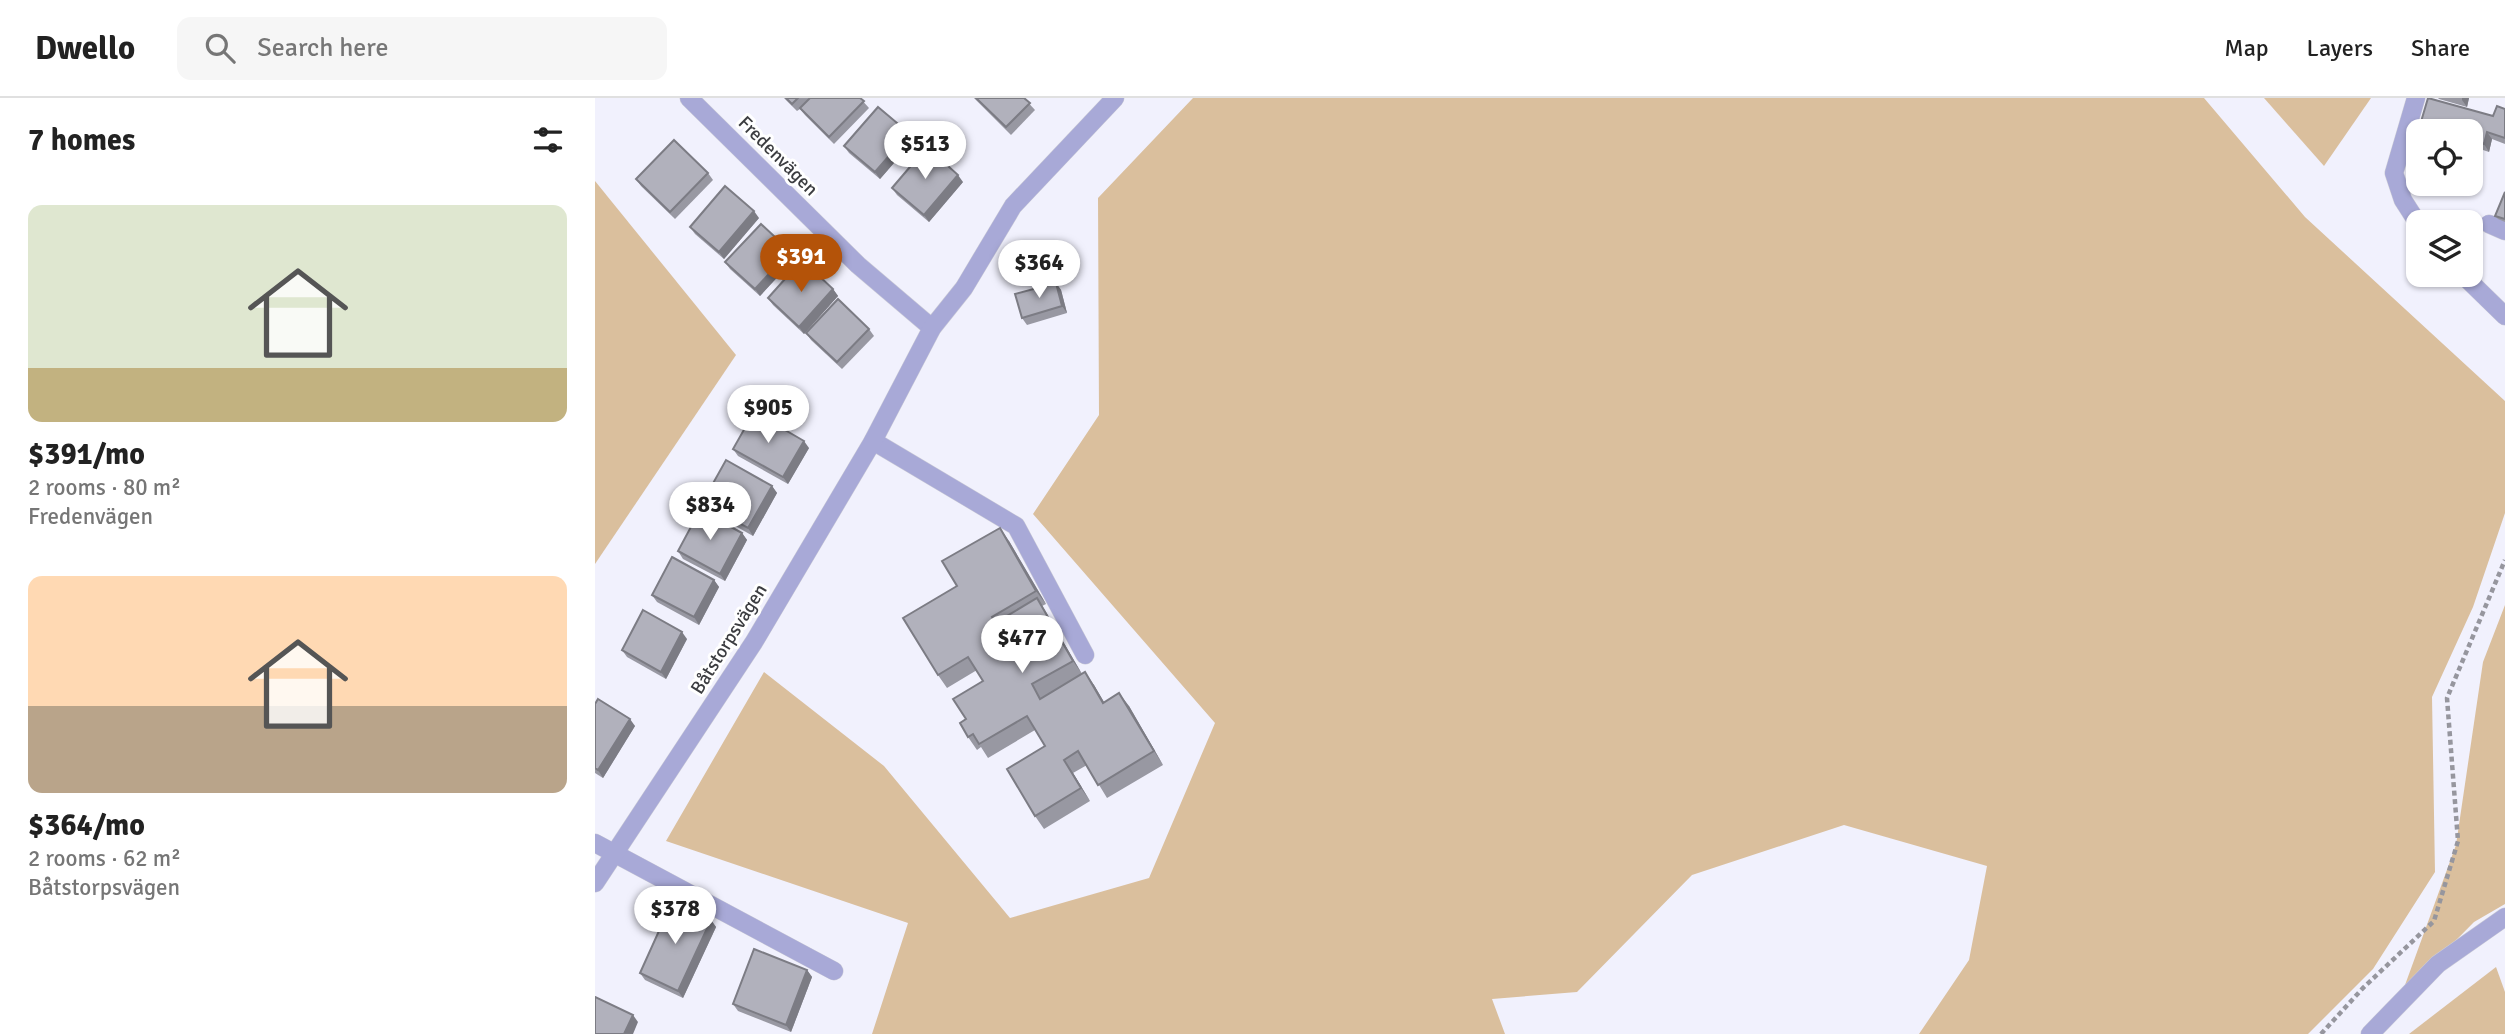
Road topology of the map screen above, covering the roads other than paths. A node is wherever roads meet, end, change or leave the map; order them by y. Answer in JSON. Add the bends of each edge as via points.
{"nodes":[{"id":1,"x":689,"y":98,"type":"edge"},
{"id":2,"x":1115,"y":98,"type":"edge"},
{"id":3,"x":2416,"y":98,"type":"edge"},
{"id":4,"x":2409,"y":210,"type":"edge"},
{"id":5,"x":2475,"y":287,"type":"edge"},
{"id":6,"x":2505,"y":316,"type":"edge"},
{"id":7,"x":932,"y":328,"type":"junction"},
{"id":8,"x":873,"y":441,"type":"junction"},
{"id":9,"x":1085,"y":655,"type":"dead end"},
{"id":10,"x":595,"y":843,"type":"edge"},
{"id":11,"x":612,"y":854,"type":"junction"},
{"id":12,"x":595,"y":883,"type":"edge"},
{"id":13,"x":2505,"y":918,"type":"edge"},
{"id":14,"x":834,"y":971,"type":"dead end"},
{"id":15,"x":2370,"y":1034,"type":"edge"}],
"edges":[{"from":1,"to":7,"type":"street","name":"Fredenvägen","via":[[858,265]]},
{"from":2,"to":7,"type":"street","name":"Båtstorpsvägen","via":[[1013,206],[964,288]]},
{"from":3,"to":4,"type":"street","via":[[2394,173]]},
{"from":5,"to":6,"type":"street"},
{"from":7,"to":8,"type":"street","name":"Båtstorpsvägen"},
{"from":8,"to":9,"type":"street","via":[[1016,526]]},
{"from":8,"to":11,"type":"street","name":"Båtstorpsvägen","via":[[754,642]]},
{"from":10,"to":11,"type":"street"},
{"from":11,"to":12,"type":"street","name":"Båtstorpsvägen"},
{"from":11,"to":14,"type":"street"},
{"from":13,"to":15,"type":"street","via":[[2438,964]]}]}
